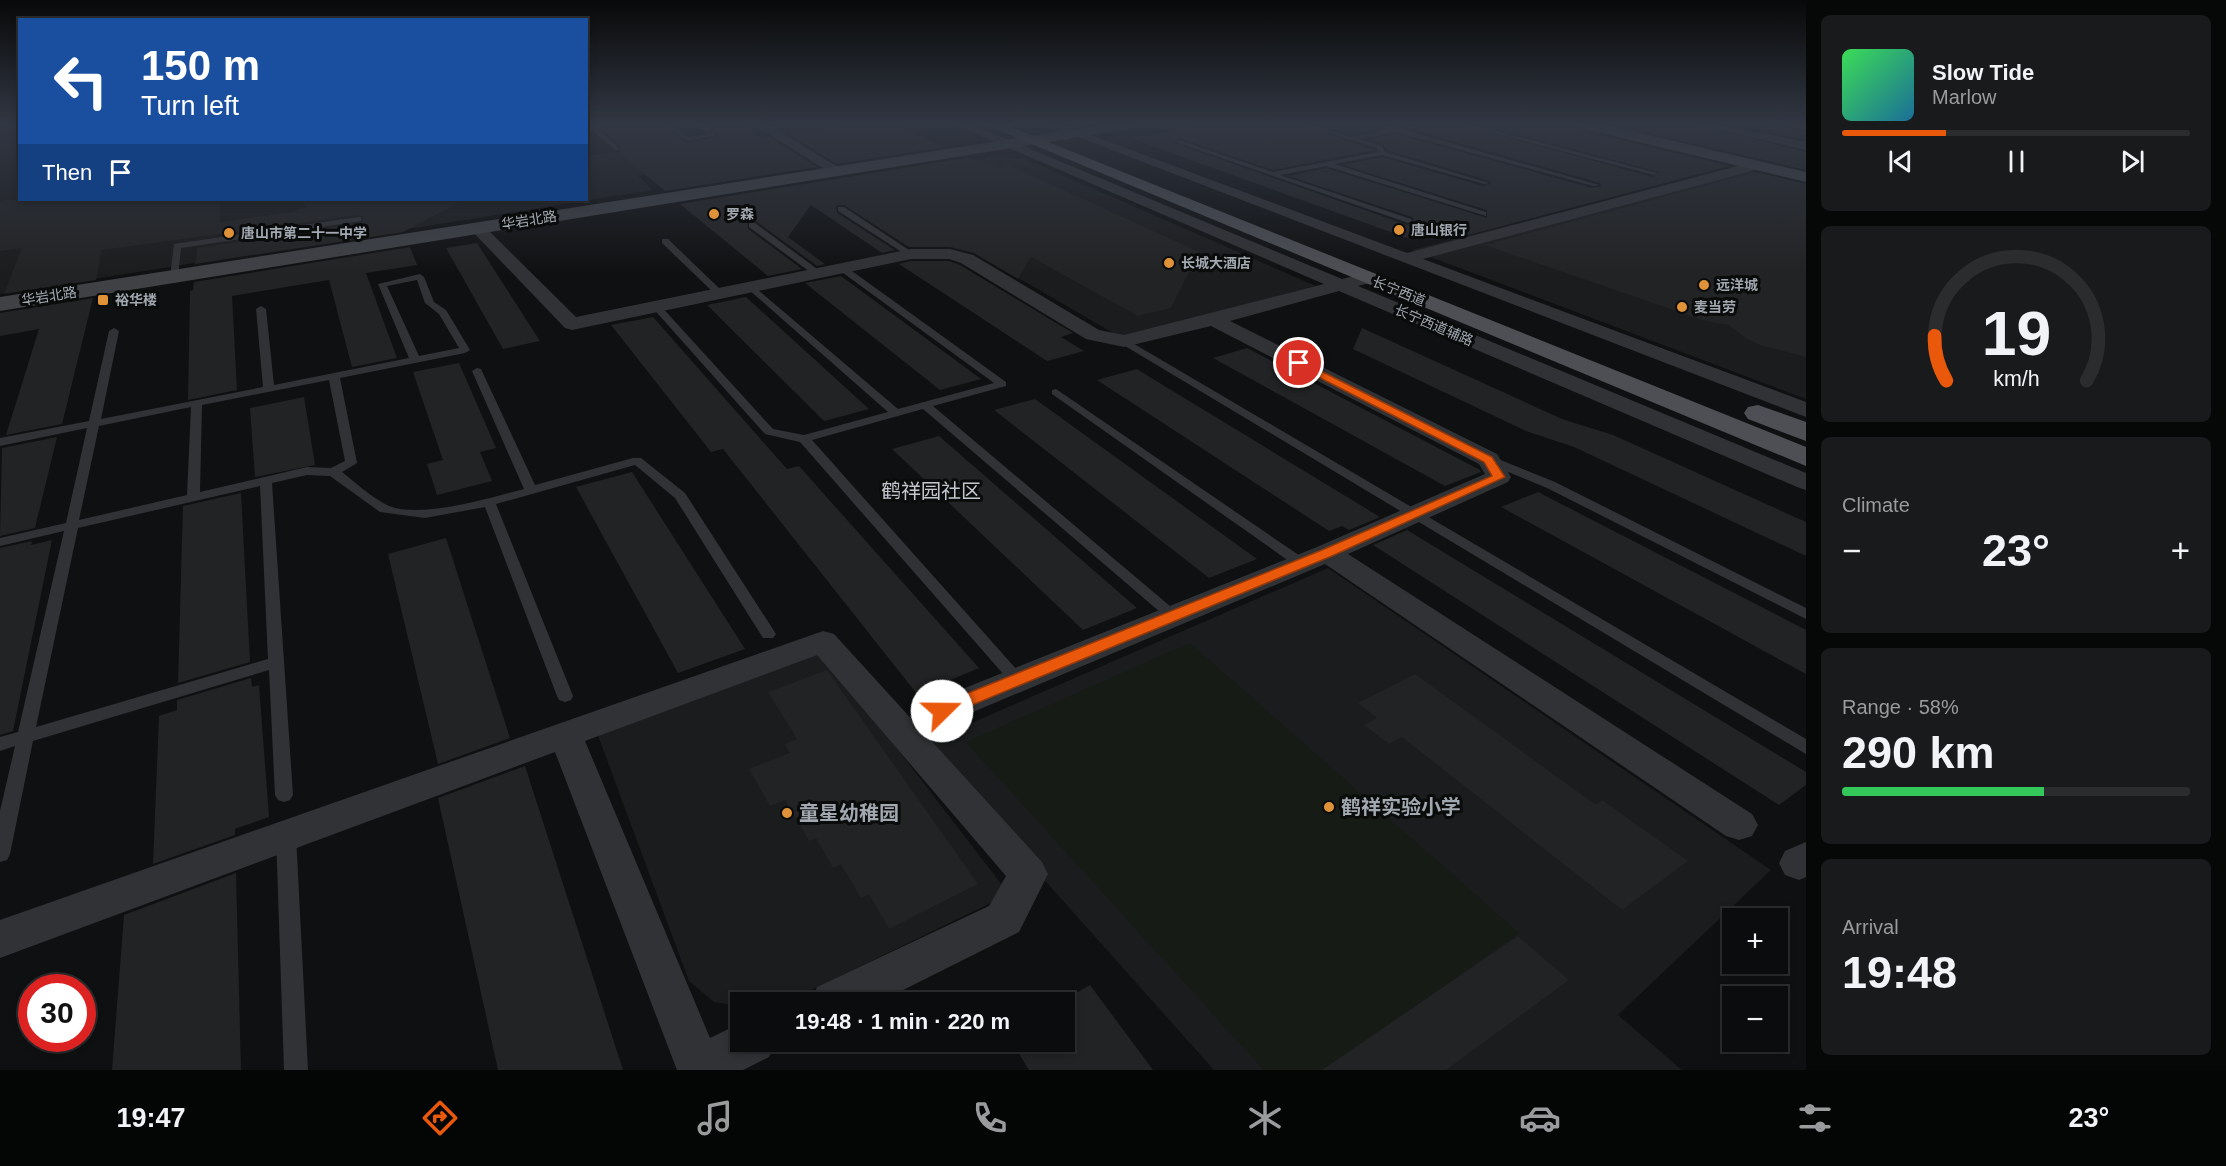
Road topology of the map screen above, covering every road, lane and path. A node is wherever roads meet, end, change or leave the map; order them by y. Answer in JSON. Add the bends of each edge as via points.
{"nodes":[{"id":1,"x":820,"y":175,"type":"edge"},
{"id":2,"x":1079,"y":175,"type":"edge"},
{"id":3,"x":1136,"y":175,"type":"edge"},
{"id":4,"x":1149,"y":175,"type":"edge"},
{"id":5,"x":1184,"y":175,"type":"edge"},
{"id":6,"x":1275,"y":175,"type":"edge"},
{"id":7,"x":1360,"y":175,"type":"edge"},
{"id":8,"x":1458,"y":175,"type":"edge"},
{"id":9,"x":1558,"y":175,"type":"edge"},
{"id":10,"x":1721,"y":175,"type":"edge"},
{"id":11,"x":1486,"y":183,"type":"dead end"},
{"id":12,"x":1595,"y":185,"type":"dead end"},
{"id":13,"x":842,"y":209,"type":"dead end"},
{"id":14,"x":1483,"y":214,"type":"dead end"},
{"id":15,"x":358,"y":219,"type":"dead end"},
{"id":16,"x":1408,"y":221,"type":"dead end"},
{"id":17,"x":752,"y":225,"type":"dead end"},
{"id":18,"x":478,"y":229,"type":"junction"},
{"id":19,"x":665,"y":241,"type":"dead end"},
{"id":20,"x":911,"y":254,"type":"junction"},
{"id":21,"x":1405,"y":259,"type":"junction"},
{"id":22,"x":842,"y":268,"type":"junction"},
{"id":23,"x":816,"y":273,"type":"junction"},
{"id":24,"x":174,"y":277,"type":"junction"},
{"id":25,"x":1368,"y":278,"type":"junction"},
{"id":26,"x":751,"y":286,"type":"junction"},
{"id":27,"x":1341,"y":286,"type":"junction"},
{"id":28,"x":719,"y":293,"type":"junction"},
{"id":29,"x":0,"y":304,"type":"edge"},
{"id":30,"x":656,"y":306,"type":"junction"},
{"id":31,"x":261,"y":309,"type":"dead end"},
{"id":32,"x":1215,"y":320,"type":"junction"},
{"id":33,"x":114,"y":331,"type":"dead end"},
{"id":34,"x":1124,"y":341,"type":"junction"},
{"id":35,"x":415,"y":359,"type":"junction"},
{"id":36,"x":477,"y":371,"type":"dead end"},
{"id":37,"x":334,"y":376,"type":"junction"},
{"id":38,"x":269,"y":388,"type":"junction"},
{"id":39,"x":1056,"y":392,"type":"dead end"},
{"id":40,"x":197,"y":403,"type":"junction"},
{"id":41,"x":925,"y":405,"type":"junction"},
{"id":42,"x":1806,"y":410,"type":"edge"},
{"id":43,"x":896,"y":413,"type":"junction"},
{"id":44,"x":94,"y":423,"type":"junction"},
{"id":45,"x":1806,"y":432,"type":"edge"},
{"id":46,"x":804,"y":439,"type":"junction"},
{"id":47,"x":0,"y":442,"type":"edge"},
{"id":48,"x":1806,"y":457,"type":"edge"},
{"id":49,"x":1488,"y":459,"type":"junction"},
{"id":50,"x":333,"y":471,"type":"junction"},
{"id":51,"x":266,"y":480,"type":"junction"},
{"id":52,"x":1806,"y":482,"type":"edge"},
{"id":53,"x":531,"y":490,"type":"junction"},
{"id":54,"x":193,"y":496,"type":"junction"},
{"id":55,"x":489,"y":502,"type":"junction"},
{"id":56,"x":1416,"y":514,"type":"junction"},
{"id":57,"x":72,"y":525,"type":"junction"},
{"id":58,"x":0,"y":542,"type":"edge"},
{"id":59,"x":1314,"y":558,"type":"junction"},
{"id":60,"x":1806,"y":614,"type":"edge"},
{"id":61,"x":1172,"y":615,"type":"junction"},
{"id":62,"x":768,"y":634,"type":"dead end"},
{"id":63,"x":277,"y":662,"type":"junction"},
{"id":64,"x":1018,"y":681,"type":"junction"},
{"id":65,"x":942,"y":711,"type":"dead end"},
{"id":66,"x":565,"y":715,"type":"junction"},
{"id":67,"x":26,"y":737,"type":"junction"},
{"id":68,"x":0,"y":744,"type":"edge"},
{"id":69,"x":1806,"y":747,"type":"edge"},
{"id":70,"x":284,"y":795,"type":"dead end"},
{"id":71,"x":1739,"y":825,"type":"dead end"},
{"id":72,"x":286,"y":835,"type":"junction"},
{"id":73,"x":0,"y":854,"type":"edge"},
{"id":74,"x":0,"y":939,"type":"edge"},
{"id":75,"x":854,"y":992,"type":"edge"},
{"id":76,"x":730,"y":1052,"type":"edge"},
{"id":77,"x":296,"y":1070,"type":"edge"}],
"edges":[{"from":1,"to":18,"type":"street","name":"华岩北路"},
{"from":2,"to":27,"type":"street","name":"长宁西道辅路"},
{"from":3,"to":25,"type":"main road","name":"长宁西道"},
{"from":4,"to":45,"type":"main road","name":"长宁西道"},
{"from":5,"to":21,"type":"street"},
{"from":6,"to":16,"type":"lane"},
{"from":7,"to":14,"type":"lane"},
{"from":8,"to":11,"type":"lane"},
{"from":9,"to":12,"type":"lane"},
{"from":10,"to":21,"type":"street"},
{"from":13,"to":20,"type":"lane"},
{"from":15,"to":24,"type":"lane","via":[[177,246]]},
{"from":17,"to":23,"type":"lane"},
{"from":18,"to":24,"type":"street","name":"华岩北路"},
{"from":18,"to":30,"type":"street","via":[[572,324]]},
{"from":19,"to":28,"type":"lane"},
{"from":20,"to":22,"type":"street"},
{"from":20,"to":34,"type":"street","via":[[967,259],[1094,335]]},
{"from":21,"to":42,"type":"street"},
{"from":22,"to":23,"type":"street"},
{"from":22,"to":41,"type":"lane","via":[[1002,384]]},
{"from":23,"to":26,"type":"street"},
{"from":24,"to":29,"type":"street","name":"华岩北路"},
{"from":25,"to":27,"type":"street"},
{"from":25,"to":48,"type":"main road","name":"长宁西道"},
{"from":26,"to":28,"type":"street"},
{"from":26,"to":43,"type":"lane"},
{"from":27,"to":32,"type":"street"},
{"from":27,"to":52,"type":"street","name":"长宁西道辅路"},
{"from":28,"to":30,"type":"street"},
{"from":30,"to":46,"type":"lane","via":[[769,432]]},
{"from":31,"to":38,"type":"lane"},
{"from":32,"to":34,"type":"street"},
{"from":32,"to":49,"type":"street"},
{"from":33,"to":44,"type":"lane"},
{"from":34,"to":56,"type":"lane"},
{"from":35,"to":35,"type":"lane","via":[[465,350],[443,312],[430,303],[420,277],[382,284]]},
{"from":35,"to":37,"type":"lane"},
{"from":36,"to":53,"type":"lane"},
{"from":37,"to":38,"type":"lane"},
{"from":37,"to":50,"type":"lane","via":[[351,463]]},
{"from":38,"to":40,"type":"lane"},
{"from":39,"to":59,"type":"lane"},
{"from":40,"to":44,"type":"lane"},
{"from":40,"to":54,"type":"lane"},
{"from":41,"to":43,"type":"lane"},
{"from":41,"to":61,"type":"lane"},
{"from":43,"to":46,"type":"lane"},
{"from":44,"to":47,"type":"lane"},
{"from":44,"to":57,"type":"lane"},
{"from":46,"to":64,"type":"lane"},
{"from":49,"to":56,"type":"street","via":[[1499,477]]},
{"from":49,"to":60,"type":"lane","via":[[1551,485]]},
{"from":50,"to":51,"type":"lane","via":[[307,471]]},
{"from":50,"to":55,"type":"lane","via":[[385,508],[425,514]]},
{"from":51,"to":54,"type":"lane"},
{"from":51,"to":63,"type":"lane"},
{"from":53,"to":55,"type":"lane"},
{"from":53,"to":62,"type":"lane","via":[[637,461],[680,496]]},
{"from":54,"to":57,"type":"lane"},
{"from":55,"to":66,"type":"lane"},
{"from":56,"to":59,"type":"street"},
{"from":56,"to":69,"type":"lane"},
{"from":57,"to":58,"type":"lane"},
{"from":57,"to":67,"type":"lane"},
{"from":59,"to":61,"type":"street"},
{"from":59,"to":71,"type":"street"},
{"from":61,"to":64,"type":"street"},
{"from":63,"to":67,"type":"lane"},
{"from":63,"to":70,"type":"lane"},
{"from":64,"to":65,"type":"street"},
{"from":66,"to":72,"type":"street"},
{"from":66,"to":75,"type":"street","via":[[823,641],[1028,874],[1004,919]]},
{"from":66,"to":76,"type":"street","via":[[699,1067]]},
{"from":67,"to":68,"type":"lane"},
{"from":67,"to":73,"type":"lane"},
{"from":72,"to":74,"type":"street"},
{"from":72,"to":77,"type":"lane"}]}
